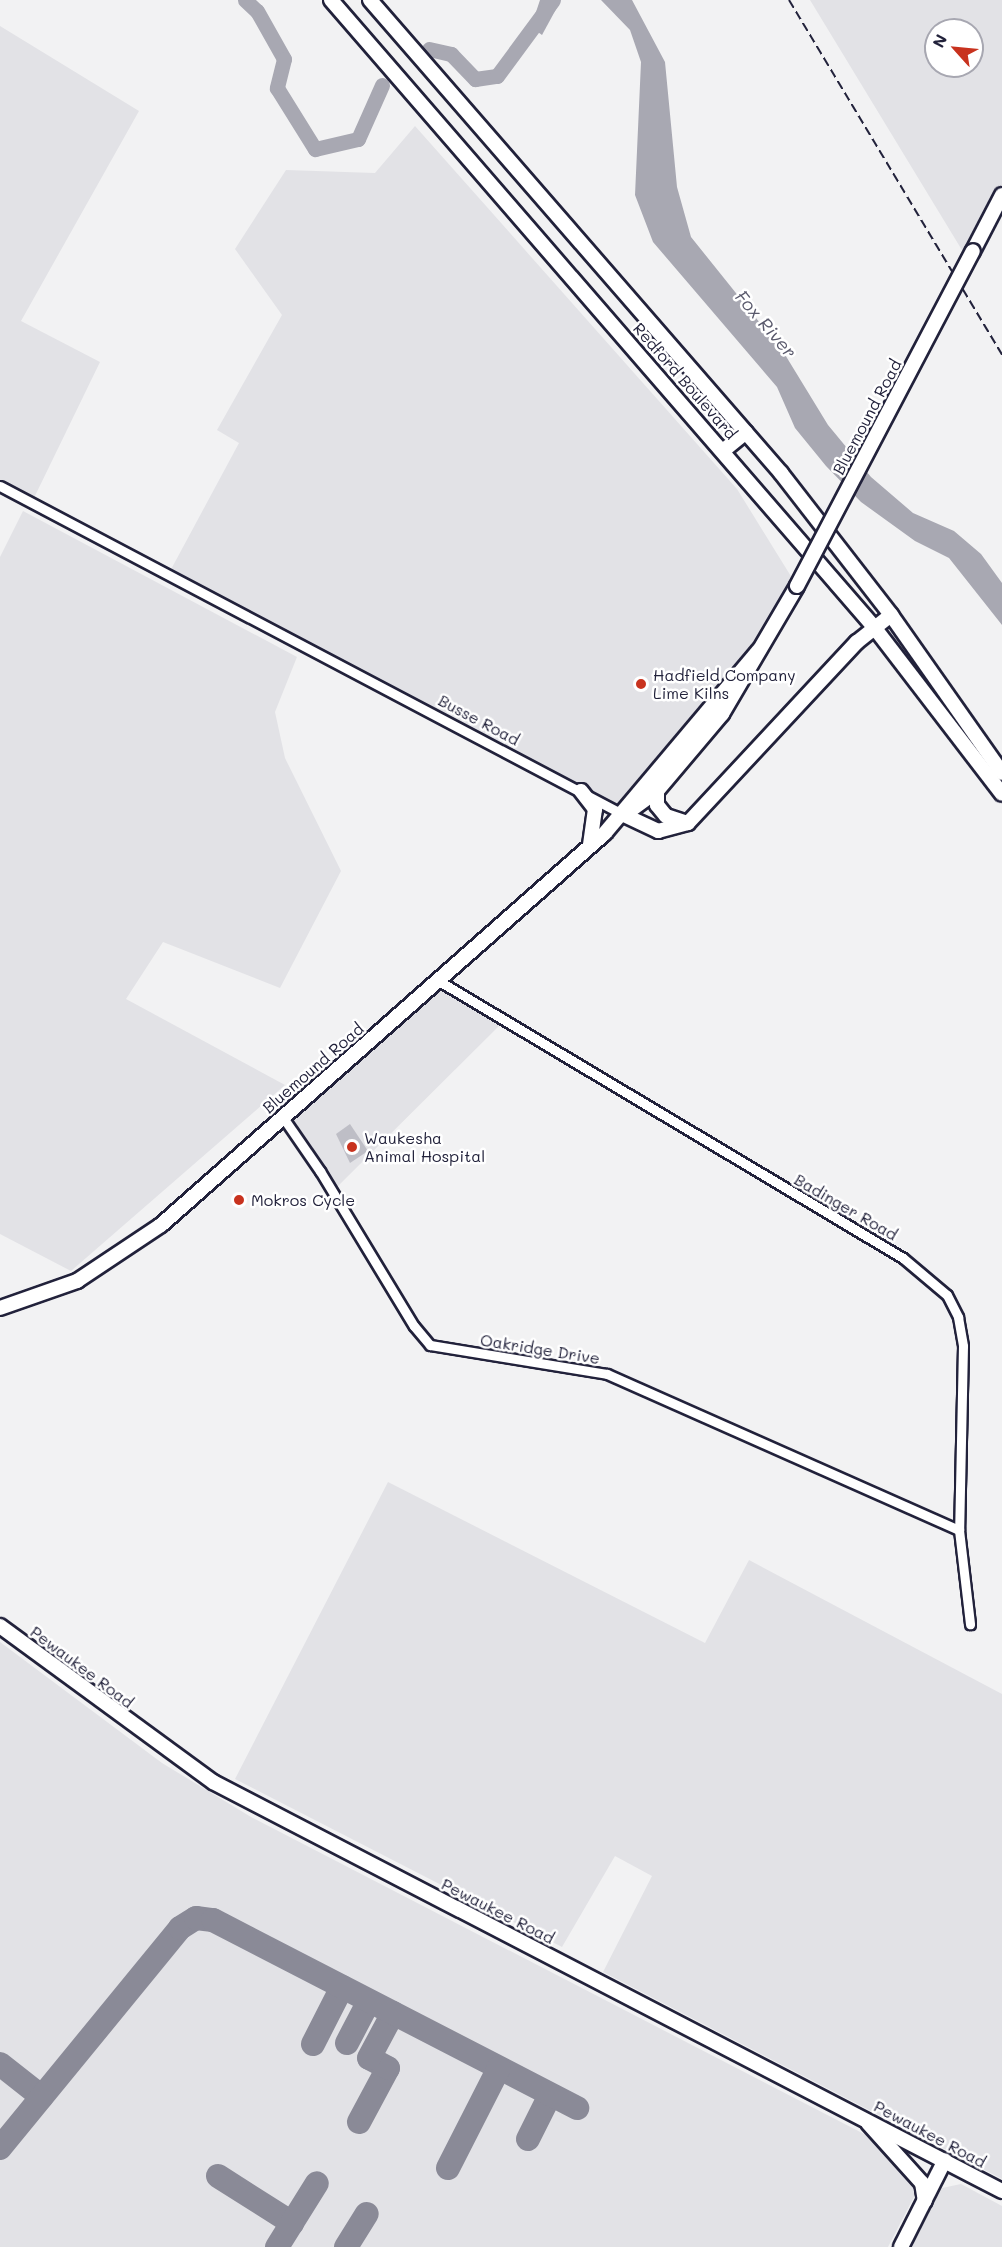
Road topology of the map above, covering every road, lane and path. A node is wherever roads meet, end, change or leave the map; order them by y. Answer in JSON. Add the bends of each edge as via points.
{"nodes":[{"id":1,"x":331,"y":0,"type":"edge"},
{"id":2,"x":370,"y":0,"type":"edge"},
{"id":3,"x":1002,"y":195,"type":"edge"},
{"id":4,"x":746,"y":432,"type":"junction"},
{"id":5,"x":724,"y":450,"type":"junction"},
{"id":6,"x":0,"y":486,"type":"edge"},
{"id":7,"x":891,"y":615,"type":"junction"},
{"id":8,"x":874,"y":627,"type":"junction"},
{"id":9,"x":758,"y":651,"type":"junction"},
{"id":10,"x":1002,"y":773,"type":"edge"},
{"id":11,"x":581,"y":791,"type":"junction"},
{"id":12,"x":657,"y":791,"type":"junction"},
{"id":13,"x":1002,"y":794,"type":"edge"},
{"id":14,"x":624,"y":814,"type":"junction"},
{"id":15,"x":688,"y":823,"type":"junction"},
{"id":16,"x":590,"y":847,"type":"junction"},
{"id":17,"x":439,"y":981,"type":"junction"},
{"id":18,"x":282,"y":1116,"type":"junction"},
{"id":19,"x":0,"y":1308,"type":"edge"},
{"id":20,"x":959,"y":1530,"type":"junction"},
{"id":21,"x":970,"y":1624,"type":"dead end"},
{"id":22,"x":0,"y":1626,"type":"edge"},
{"id":23,"x":865,"y":2119,"type":"junction"},
{"id":24,"x":945,"y":2160,"type":"junction"},
{"id":25,"x":1002,"y":2191,"type":"edge"},
{"id":26,"x":925,"y":2200,"type":"junction"},
{"id":27,"x":901,"y":2247,"type":"edge"}],
"edges":[{"from":1,"to":5,"type":"main road","name":"Redford Boulevard"},
{"from":2,"to":4,"type":"main road","name":"Redford Boulevard"},
{"from":3,"to":9,"type":"main road","name":"Bluemound Road","bridge":true,"via":[[797,586]]},
{"from":4,"to":5,"type":"main road"},
{"from":4,"to":7,"type":"main road","name":"Redford Boulevard"},
{"from":5,"to":8,"type":"main road","name":"Redford Boulevard"},
{"from":6,"to":11,"type":"street","name":"Busse Road"},
{"from":7,"to":8,"type":"main road"},
{"from":7,"to":10,"type":"main road","name":"Redford Boulevard"},
{"from":8,"to":13,"type":"main road","name":"Redford Boulevard"},
{"from":8,"to":15,"type":"main road"},
{"from":9,"to":12,"type":"main road","name":"Bluemound Road","via":[[722,714]]},
{"from":9,"to":14,"type":"main road","name":"Bluemound Road","via":[[642,786]]},
{"from":11,"to":14,"type":"street","name":"Busse Road"},
{"from":11,"to":16,"type":"main road","via":[[595,809]]},
{"from":12,"to":14,"type":"main road","name":"Bluemound Road"},
{"from":12,"to":15,"type":"main road","via":[[657,805],[666,816]]},
{"from":14,"to":15,"type":"main road","name":"Busse Road","via":[[658,831]]},
{"from":14,"to":16,"type":"main road","name":"Bluemound Road"},
{"from":16,"to":17,"type":"main road","name":"Bluemound Road"},
{"from":17,"to":18,"type":"main road","name":"Bluemound Road"},
{"from":17,"to":20,"type":"street","name":"Badinger Road","via":[[937,1283],[956,1310],[963,1346]]},
{"from":18,"to":19,"type":"main road","name":"Bluemound Road","via":[[125,1253],[68,1286]]},
{"from":18,"to":20,"type":"street","name":"Oakridge Drive","via":[[320,1170],[414,1326],[430,1345],[607,1374]]},
{"from":20,"to":21,"type":"street","name":"Badinger Road"},
{"from":22,"to":23,"type":"main road","name":"Pewaukee Road","via":[[213,1782]]},
{"from":23,"to":24,"type":"main road","name":"Pewaukee Road"},
{"from":23,"to":26,"type":"main road","via":[[922,2183]]},
{"from":24,"to":25,"type":"main road","name":"Pewaukee Road"},
{"from":24,"to":26,"type":"main road"},
{"from":26,"to":27,"type":"main road"}]}
